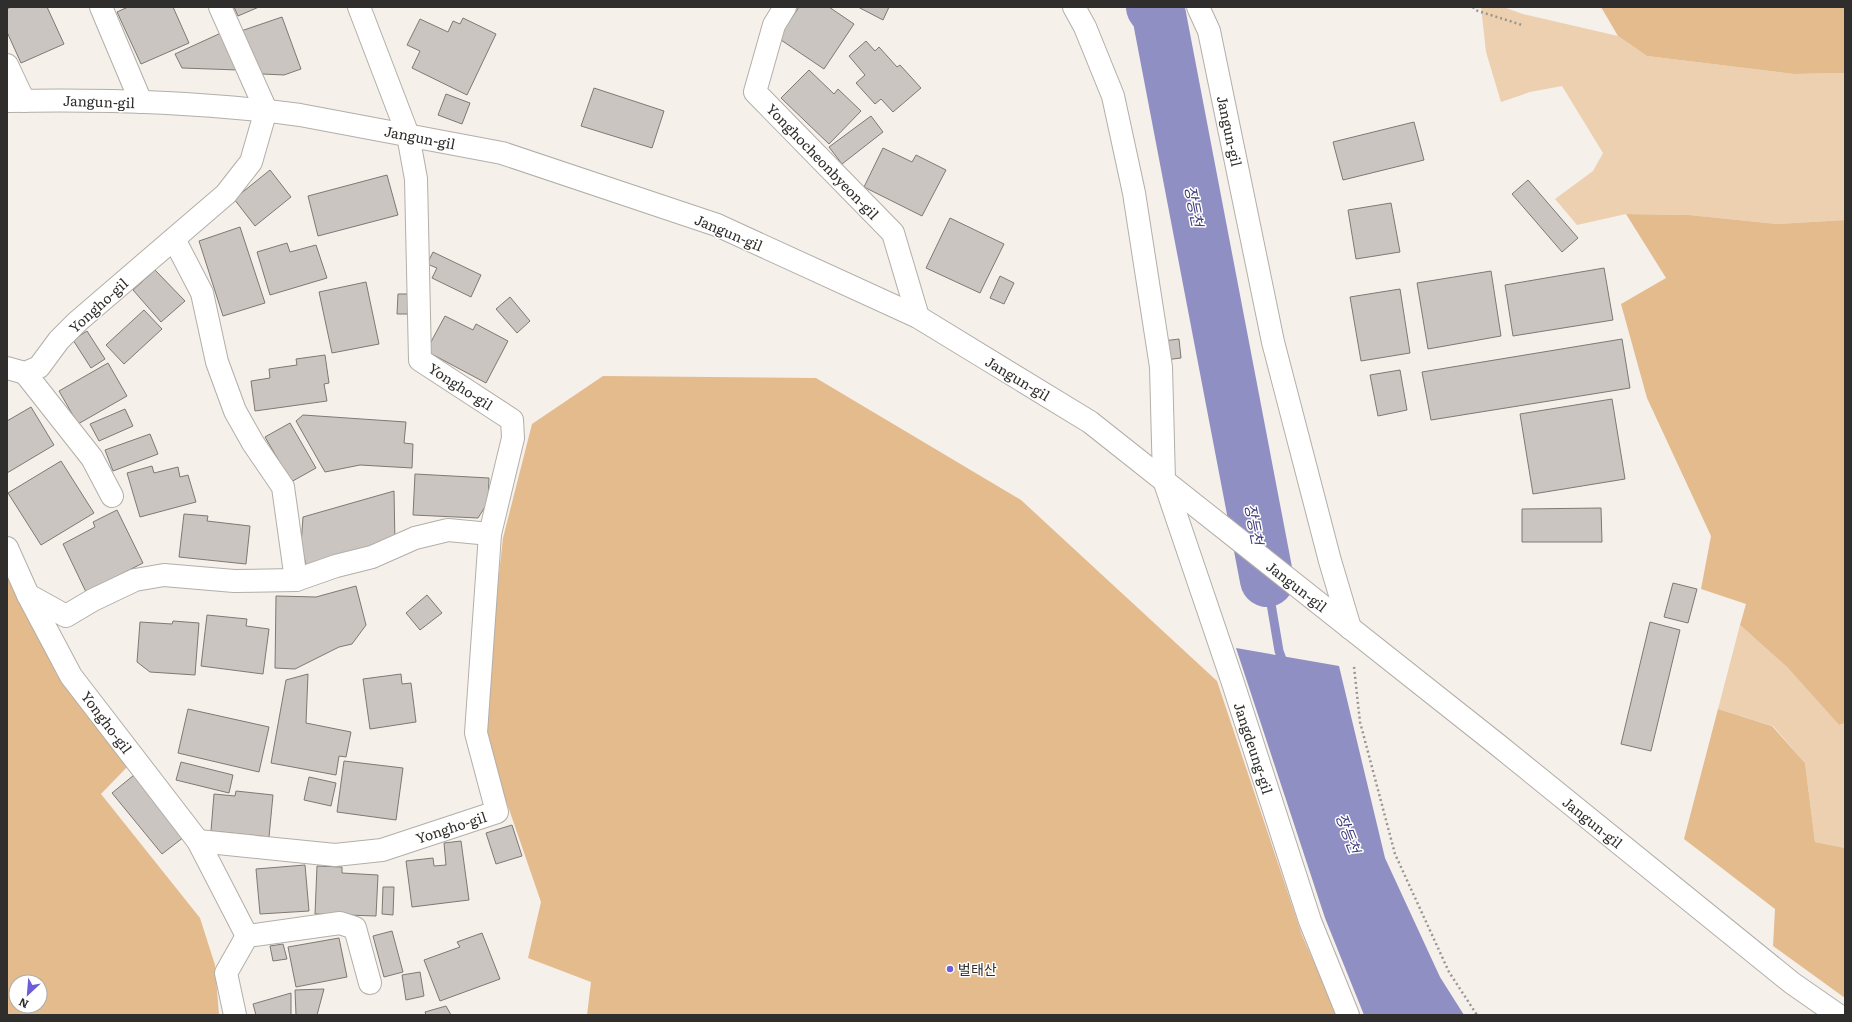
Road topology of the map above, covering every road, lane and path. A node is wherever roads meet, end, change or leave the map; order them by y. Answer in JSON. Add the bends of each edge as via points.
{"nodes":[{"id":1,"x":101,"y":7,"type":"edge"},
{"id":2,"x":220,"y":7,"type":"edge"},
{"id":3,"x":785,"y":7,"type":"edge"},
{"id":4,"x":1074,"y":7,"type":"edge"},
{"id":5,"x":1198,"y":7,"type":"edge"},
{"id":6,"x":1473,"y":7,"type":"edge"},
{"id":7,"x":364,"y":9,"type":"edge"},
{"id":8,"x":1522,"y":25,"type":"dead end"},
{"id":9,"x":7,"y":65,"type":"edge"},
{"id":10,"x":16,"y":101,"type":"edge"},
{"id":11,"x":141,"y":102,"type":"junction"},
{"id":12,"x":266,"y":110,"type":"junction"},
{"id":13,"x":408,"y":135,"type":"junction"},
{"id":14,"x":174,"y":239,"type":"junction"},
{"id":15,"x":918,"y":317,"type":"junction"},
{"id":16,"x":16,"y":371,"type":"edge"},
{"id":17,"x":1164,"y":480,"type":"junction"},
{"id":18,"x":112,"y":496,"type":"dead end"},
{"id":19,"x":490,"y":534,"type":"junction"},
{"id":20,"x":7,"y":548,"type":"edge"},
{"id":21,"x":296,"y":580,"type":"junction"},
{"id":22,"x":28,"y":595,"type":"junction"},
{"id":23,"x":1350,"y":628,"type":"junction"},
{"id":24,"x":198,"y":841,"type":"junction"},
{"id":25,"x":246,"y":936,"type":"junction"},
{"id":26,"x":370,"y":983,"type":"dead end"},
{"id":27,"x":235,"y":1015,"type":"edge"},
{"id":28,"x":1348,"y":1015,"type":"edge"},
{"id":29,"x":1477,"y":1015,"type":"edge"},
{"id":30,"x":1838,"y":1015,"type":"edge"}],
"edges":[{"from":1,"to":11,"type":"street"},
{"from":2,"to":12,"type":"street"},
{"from":3,"to":15,"type":"street","name":"Yonghocheonbyeon-gil","via":[[774,25],[755,92],[893,233]]},
{"from":4,"to":17,"type":"street","name":"Jangdeung-gil","via":[[1085,27],[1113,96],[1134,193],[1161,368]]},
{"from":5,"to":23,"type":"street","name":"Jangun-gil","via":[[1209,31],[1273,342]]},
{"from":6,"to":8,"type":"path","via":[[1475,10]]},
{"from":7,"to":13,"type":"street"},
{"from":9,"to":10,"type":"street"},
{"from":10,"to":11,"type":"street","name":"Jangun-gil","via":[[93,99]]},
{"from":11,"to":12,"type":"street","name":"Jangun-gil"},
{"from":12,"to":13,"type":"street","name":"Jangun-gil"},
{"from":12,"to":14,"type":"street","name":"Yongho-gil","via":[[251,162],[226,194]]},
{"from":13,"to":15,"type":"street","name":"Jangun-gil","via":[[502,153],[717,225]]},
{"from":13,"to":19,"type":"street","name":"Yongho-gil","via":[[416,179],[420,360],[512,420],[513,438]]},
{"from":14,"to":16,"type":"street","name":"Yongho-gil","via":[[77,322],[59,340],[39,367]]},
{"from":14,"to":21,"type":"street","via":[[202,293],[217,362],[235,411],[253,443],[284,487]]},
{"from":15,"to":17,"type":"street","name":"Jangun-gil","via":[[1090,422]]},
{"from":16,"to":18,"type":"street","name":"Yongho-gil","via":[[92,458]]},
{"from":17,"to":23,"type":"street","name":"Jangun-gil"},
{"from":17,"to":28,"type":"street","name":"Jangdeung-gil","via":[[1310,921]]},
{"from":19,"to":21,"type":"street","via":[[448,530],[415,538],[372,558],[336,566]]},
{"from":19,"to":24,"type":"street","name":"Yongho-gil","via":[[476,733],[497,812],[382,850],[335,856]]},
{"from":20,"to":22,"type":"street","name":"Yongho-gil"},
{"from":21,"to":22,"type":"street","via":[[234,581],[164,575],[135,580],[66,616]]},
{"from":22,"to":24,"type":"street","name":"Yongho-gil","via":[[71,676]]},
{"from":23,"to":29,"type":"path","via":[[1360,722],[1395,854],[1449,972]]},
{"from":23,"to":30,"type":"street","name":"Jangun-gil","via":[[1792,983]]},
{"from":24,"to":25,"type":"street","name":"Yongho-gil"},
{"from":25,"to":26,"type":"street","via":[[340,923],[356,928]]},
{"from":25,"to":27,"type":"street","via":[[226,973]]}]}
